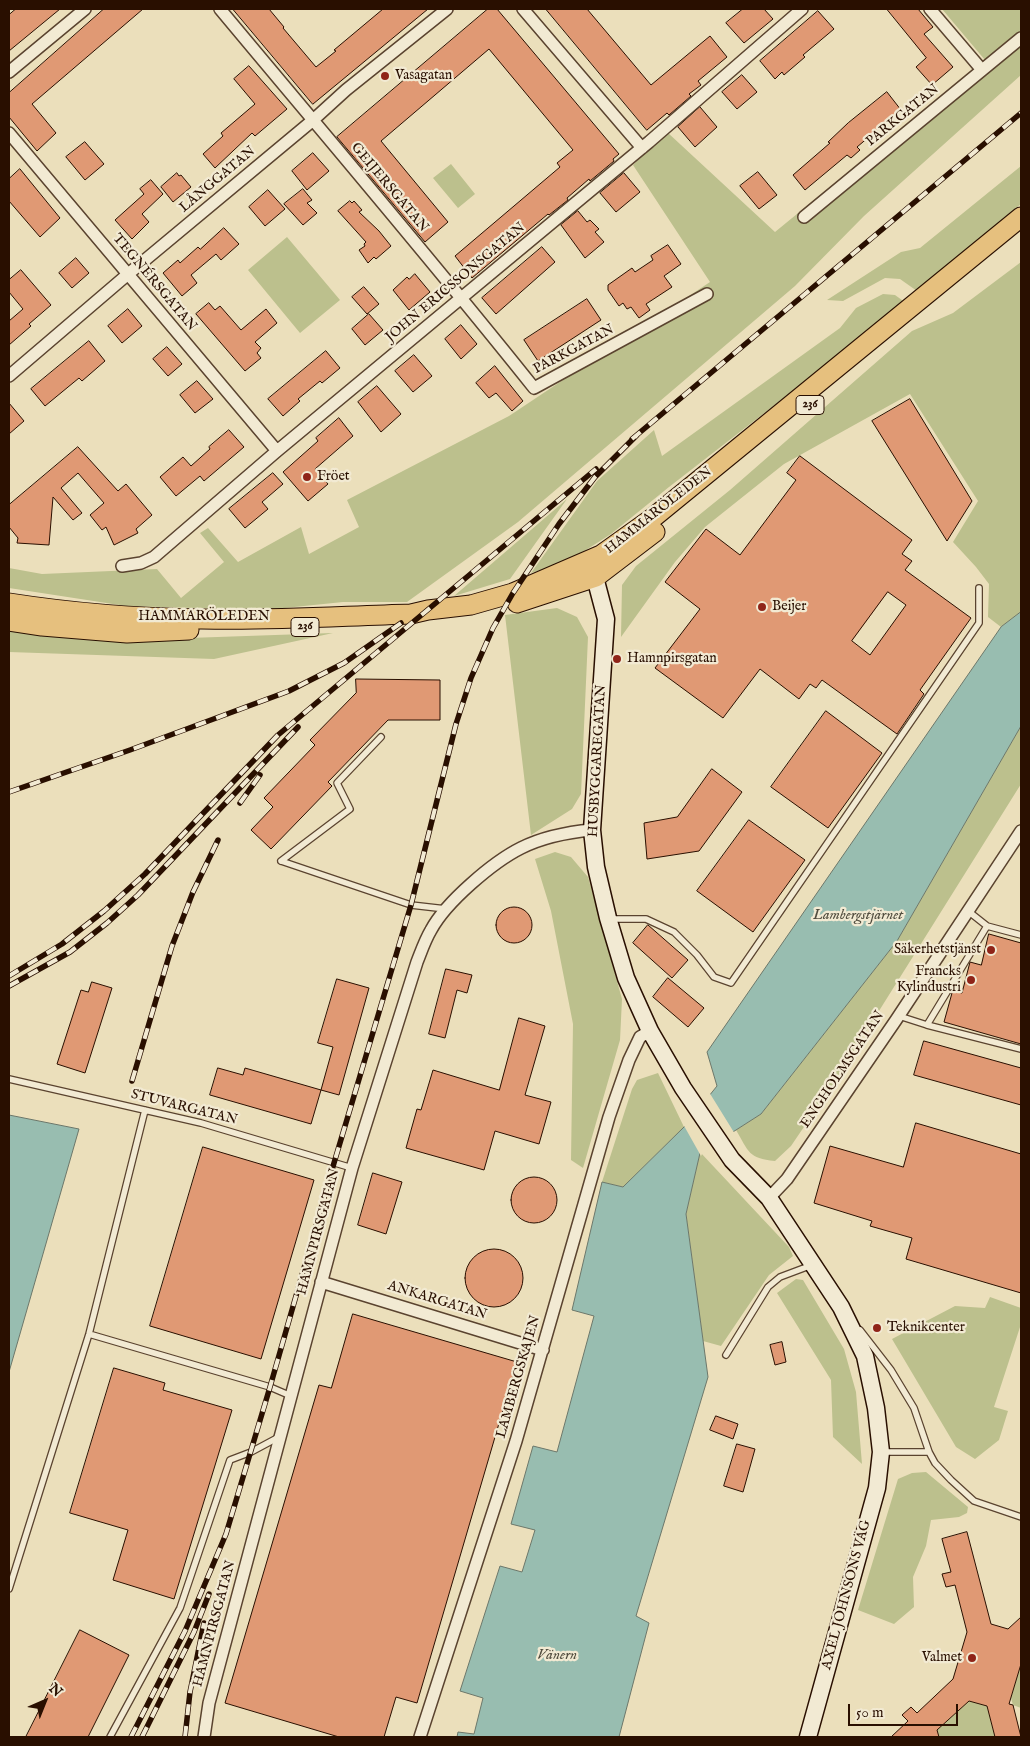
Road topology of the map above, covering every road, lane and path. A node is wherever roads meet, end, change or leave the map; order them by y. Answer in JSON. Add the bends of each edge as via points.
{"nodes":[{"id":1,"x":85,"y":9,"type":"edge"},
{"id":2,"x":220,"y":9,"type":"edge"},
{"id":3,"x":446,"y":9,"type":"edge"},
{"id":4,"x":523,"y":9,"type":"edge"},
{"id":5,"x":802,"y":9,"type":"edge"},
{"id":6,"x":930,"y":9,"type":"edge"},
{"id":7,"x":1021,"y":38,"type":"edge"},
{"id":8,"x":982,"y":70,"type":"junction"},
{"id":9,"x":9,"y":72,"type":"edge"},
{"id":10,"x":312,"y":121,"type":"junction"},
{"id":11,"x":9,"y":133,"type":"edge"},
{"id":12,"x":642,"y":148,"type":"junction"},
{"id":13,"x":804,"y":217,"type":"dead end"},
{"id":14,"x":1021,"y":217,"type":"edge"},
{"id":15,"x":1021,"y":231,"type":"edge"},
{"id":16,"x":127,"y":275,"type":"junction"},
{"id":17,"x":708,"y":294,"type":"dead end"},
{"id":18,"x":462,"y":298,"type":"junction"},
{"id":19,"x":9,"y":376,"type":"edge"},
{"id":20,"x":534,"y":388,"type":"joint"},
{"id":21,"x":277,"y":451,"type":"junction"},
{"id":22,"x":122,"y":566,"type":"dead end"},
{"id":23,"x":593,"y":569,"type":"junction"},
{"id":24,"x":979,"y":588,"type":"dead end"},
{"id":25,"x":9,"y":603,"type":"edge"},
{"id":26,"x":9,"y":621,"type":"edge"},
{"id":27,"x":381,"y":736,"type":"dead end"},
{"id":28,"x":592,"y":830,"type":"junction"},
{"id":29,"x":1021,"y":831,"type":"edge"},
{"id":30,"x":446,"y":909,"type":"junction"},
{"id":31,"x":968,"y":910,"type":"junction"},
{"id":32,"x":608,"y":918,"type":"junction"},
{"id":33,"x":987,"y":926,"type":"junction"},
{"id":34,"x":1021,"y":935,"type":"edge"},
{"id":35,"x":899,"y":1016,"type":"junction"},
{"id":36,"x":926,"y":1025,"type":"junction"},
{"id":37,"x":650,"y":1031,"type":"junction"},
{"id":38,"x":1021,"y":1049,"type":"edge"},
{"id":39,"x":9,"y":1079,"type":"edge"},
{"id":40,"x":145,"y":1110,"type":"junction"},
{"id":41,"x":352,"y":1168,"type":"junction"},
{"id":42,"x":769,"y":1198,"type":"junction"},
{"id":43,"x":814,"y":1264,"type":"junction"},
{"id":44,"x":321,"y":1282,"type":"junction"},
{"id":45,"x":841,"y":1307,"type":"junction"},
{"id":46,"x":89,"y":1334,"type":"junction"},
{"id":47,"x":543,"y":1350,"type":"junction"},
{"id":48,"x":726,"y":1355,"type":"dead end"},
{"id":49,"x":291,"y":1396,"type":"junction"},
{"id":50,"x":280,"y":1436,"type":"junction"},
{"id":51,"x":881,"y":1452,"type":"junction"},
{"id":52,"x":929,"y":1452,"type":"junction"},
{"id":53,"x":1021,"y":1517,"type":"edge"},
{"id":54,"x":9,"y":1589,"type":"edge"},
{"id":55,"x":110,"y":1737,"type":"edge"},
{"id":56,"x":204,"y":1737,"type":"edge"},
{"id":57,"x":420,"y":1737,"type":"edge"},
{"id":58,"x":808,"y":1737,"type":"edge"}],
"edges":[{"from":1,"to":9,"type":"street"},
{"from":2,"to":10,"type":"street","name":"GEIJERSGATAN"},
{"from":3,"to":10,"type":"street","name":"LÅNGGATAN"},
{"from":4,"to":12,"type":"street"},
{"from":5,"to":12,"type":"street","name":"JOHN ERICSSONSGATAN"},
{"from":6,"to":8,"type":"street"},
{"from":7,"to":8,"type":"street","name":"PARKGATAN"},
{"from":8,"to":13,"type":"street","name":"PARKGATAN"},
{"from":10,"to":16,"type":"street","name":"LÅNGGATAN"},
{"from":10,"to":18,"type":"street","name":"GEIJERSGATAN"},
{"from":11,"to":16,"type":"street","name":"TEGNÉRSGATAN"},
{"from":12,"to":18,"type":"street","name":"JOHN ERICSSONSGATAN"},
{"from":14,"to":23,"type":"main road","name":"HAMMARÖLEDEN","number":"236","via":[[654,517],[601,555]]},
{"from":15,"to":23,"type":"main road","name":"HAMMARÖLEDEN","number":"236","via":[[661,528]]},
{"from":16,"to":19,"type":"street","name":"LÅNGGATAN"},
{"from":16,"to":21,"type":"street","name":"TEGNÉRSGATAN"},
{"from":17,"to":20,"type":"street","name":"PARKGATAN"},
{"from":18,"to":20,"type":"street","name":"GEIJERSGATAN"},
{"from":18,"to":21,"type":"street","name":"JOHN ERICSSONSGATAN"},
{"from":21,"to":22,"type":"street","name":"JOHN ERICSSONSGATAN","via":[[154,557]]},
{"from":23,"to":25,"type":"main road","name":"HAMMARÖLEDEN","number":"236","via":[[471,605],[411,614],[203,620],[124,617]]},
{"from":23,"to":26,"type":"main road","name":"HAMMARÖLEDEN","number":"236","via":[[505,608],[460,618],[399,625],[126,632]]},
{"from":23,"to":28,"type":"street","name":"HUSBYGGAREGATAN","via":[[606,619]]},
{"from":24,"to":32,"type":"lane","via":[[980,623],[731,983],[714,977],[674,932],[646,919]]},
{"from":27,"to":30,"type":"lane","via":[[337,783],[350,809],[281,861],[411,904]]},
{"from":28,"to":30,"type":"street","name":"HAMNPIRSGATAN","via":[[554,836],[521,848],[491,868]]},
{"from":28,"to":32,"type":"street","name":"HUSBYGGAREGATAN","via":[[596,867]]},
{"from":29,"to":31,"type":"street","name":"ENGHOLMSGATAN"},
{"from":30,"to":41,"type":"street","name":"HAMNPIRSGATAN","via":[[431,930],[417,962]]},
{"from":31,"to":33,"type":"lane"},
{"from":31,"to":35,"type":"street","name":"ENGHOLMSGATAN"},
{"from":32,"to":37,"type":"street","name":"HUSBYGGAREGATAN","via":[[626,978]]},
{"from":33,"to":34,"type":"lane"},
{"from":33,"to":36,"type":"lane"},
{"from":35,"to":36,"type":"lane"},
{"from":35,"to":42,"type":"street","name":"ENGHOLMSGATAN","via":[[787,1179]]},
{"from":36,"to":38,"type":"lane"},
{"from":37,"to":42,"type":"street","name":"HUSBYGGAREGATAN","via":[[678,1081],[732,1160]]},
{"from":37,"to":47,"type":"street","name":"LAMBERGSKAJEN","via":[[640,1036],[632,1052],[609,1117]]},
{"from":39,"to":40,"type":"lane","name":"STUVARGATAN"},
{"from":40,"to":41,"type":"lane","name":"STUVARGATAN","via":[[201,1123]]},
{"from":40,"to":46,"type":"lane"},
{"from":41,"to":44,"type":"street","name":"HAMNPIRSGATAN"},
{"from":42,"to":43,"type":"street","name":"AXEL JOHNSONS VÄG"},
{"from":43,"to":45,"type":"street","name":"AXEL JOHNSONS VÄG"},
{"from":43,"to":48,"type":"lane","via":[[780,1277],[768,1287]]},
{"from":44,"to":47,"type":"street","name":"ANKARGATAN"},
{"from":44,"to":49,"type":"street","name":"HAMNPIRSGATAN"},
{"from":45,"to":51,"type":"street","name":"AXEL JOHNSONS VÄG","via":[[865,1356]]},
{"from":45,"to":52,"type":"lane","name":"AXEL JOHNSONS VÄG","via":[[892,1370],[914,1408]]},
{"from":46,"to":49,"type":"lane"},
{"from":46,"to":54,"type":"lane"},
{"from":47,"to":57,"type":"street","name":"LAMBERGSKAJEN"},
{"from":49,"to":50,"type":"street","name":"HAMNPIRSGATAN"},
{"from":50,"to":55,"type":"lane","via":[[230,1460],[180,1608]]},
{"from":50,"to":56,"type":"street","name":"HAMNPIRSGATAN","via":[[209,1703]]},
{"from":51,"to":52,"type":"lane"},
{"from":51,"to":58,"type":"street","name":"AXEL JOHNSONS VÄG","via":[[877,1488]]},
{"from":52,"to":53,"type":"lane","name":"AXEL JOHNSONS VÄG","via":[[945,1474],[974,1500]]}]}
